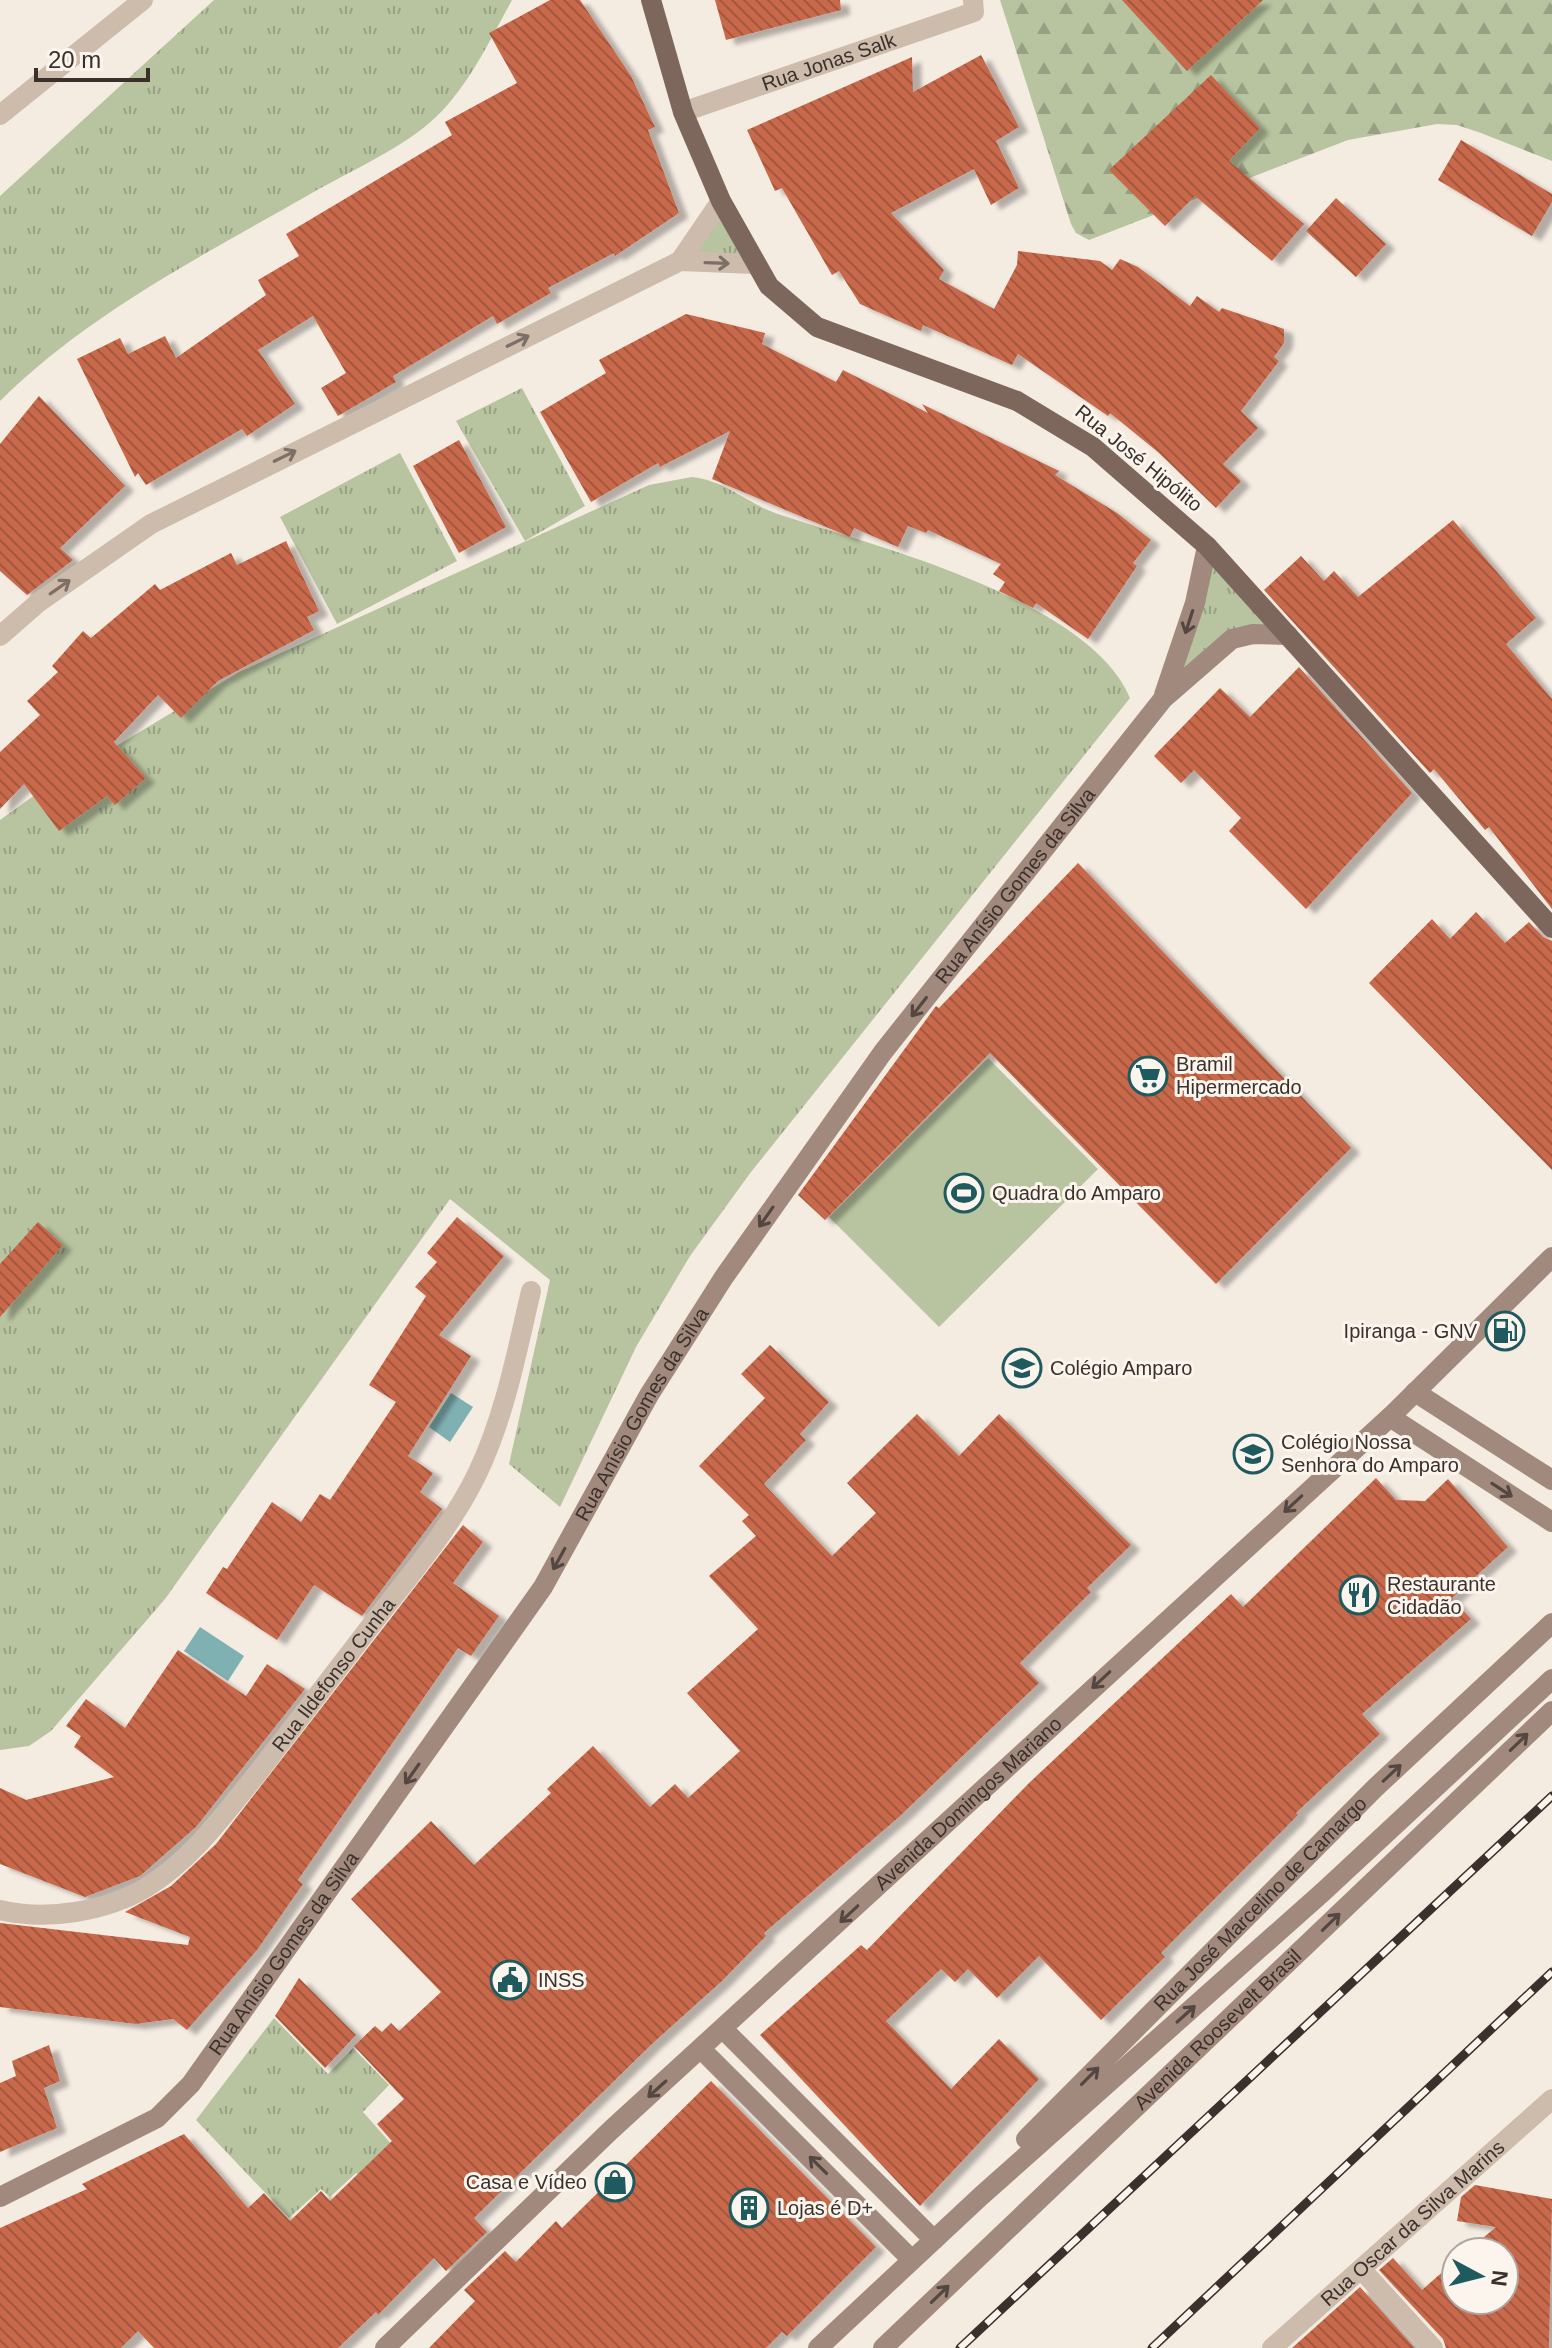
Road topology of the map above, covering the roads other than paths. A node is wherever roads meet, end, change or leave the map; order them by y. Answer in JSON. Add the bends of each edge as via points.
{"nodes":[{"id":1,"x":143,"y":0,"type":"edge"},
{"id":2,"x":651,"y":0,"type":"edge"},
{"id":3,"x":973,"y":6,"type":"edge"},
{"id":4,"x":683,"y":112,"type":"junction"},
{"id":5,"x":0,"y":115,"type":"edge"},
{"id":6,"x":721,"y":201,"type":"junction"},
{"id":7,"x":680,"y":261,"type":"junction"},
{"id":8,"x":755,"y":264,"type":"junction"},
{"id":9,"x":1207,"y":546,"type":"junction"},
{"id":10,"x":1288,"y":635,"type":"junction"},
{"id":11,"x":0,"y":636,"type":"edge"},
{"id":12,"x":1163,"y":699,"type":"junction"},
{"id":13,"x":1552,"y":928,"type":"edge"},
{"id":14,"x":1552,"y":1257,"type":"edge"},
{"id":15,"x":531,"y":1291,"type":"dead end"},
{"id":16,"x":1415,"y":1392,"type":"junction"},
{"id":17,"x":1390,"y":1417,"type":"junction"},
{"id":18,"x":1552,"y":1480,"type":"edge"},
{"id":19,"x":1552,"y":1522,"type":"edge"},
{"id":20,"x":1552,"y":1623,"type":"edge"},
{"id":21,"x":1552,"y":1679,"type":"edge"},
{"id":22,"x":1552,"y":1711,"type":"edge"},
{"id":23,"x":0,"y":1910,"type":"edge"},
{"id":24,"x":724,"y":2030,"type":"junction"},
{"id":25,"x":702,"y":2050,"type":"junction"},
{"id":26,"x":1552,"y":2099,"type":"edge"},
{"id":27,"x":981,"y":2196,"type":"junction"},
{"id":28,"x":0,"y":2197,"type":"edge"},
{"id":29,"x":934,"y":2240,"type":"junction"},
{"id":30,"x":912,"y":2260,"type":"junction"},
{"id":31,"x":1361,"y":2269,"type":"junction"},
{"id":32,"x":385,"y":2348,"type":"edge"},
{"id":33,"x":818,"y":2348,"type":"edge"},
{"id":34,"x":883,"y":2348,"type":"edge"},
{"id":35,"x":1272,"y":2348,"type":"edge"},
{"id":36,"x":1433,"y":2348,"type":"edge"}],
"edges":[{"from":1,"to":5,"type":"street"},
{"from":2,"to":4,"type":"main road","name":"Rua José Hipólito"},
{"from":3,"to":4,"type":"street","name":"Rua Jonas Salk"},
{"from":4,"to":6,"type":"main road","name":"Rua José Hipólito"},
{"from":6,"to":7,"type":"street"},
{"from":6,"to":8,"type":"main road","name":"Rua José Hipólito"},
{"from":7,"to":8,"type":"street","one_way":true},
{"from":11,"to":7,"type":"street","one_way":true,"via":[[39,602],[151,524]]},
{"from":8,"to":9,"type":"main road","name":"Rua José Hipólito","via":[[769,286],[817,327],[993,391],[1073,432]]},
{"from":9,"to":10,"type":"main road","name":"Rua José Hipólito"},
{"from":9,"to":12,"type":"street","one_way":true,"via":[[1195,603]]},
{"from":10,"to":12,"type":"street","name":"Rua Anísio Gomes da Silva","via":[[1232,639]]},
{"from":10,"to":13,"type":"main road","name":"Rua José Hipólito"},
{"from":12,"to":28,"type":"street","name":"Rua Anísio Gomes da Silva","one_way":true,"via":[[883,1052],[778,1198],[649,1395],[543,1587],[199,2073],[157,2118]]},
{"from":14,"to":16,"type":"street","name":"Avenida Domingos Mariano"},
{"from":15,"to":23,"type":"street","name":"Rua Ildefonso Cunha","via":[[498,1416],[479,1470],[455,1514],[197,1847],[145,1888],[107,1905],[32,1915]]},
{"from":16,"to":17,"type":"street","name":"Avenida Domingos Mariano"},
{"from":16,"to":18,"type":"street"},
{"from":17,"to":19,"type":"street","one_way":true},
{"from":17,"to":24,"type":"street","name":"Avenida Domingos Mariano","one_way":true},
{"from":27,"to":20,"type":"street","name":"Rua José Marcelino de Camargo","one_way":true,"via":[[1023,2142],[1375,1788]]},
{"from":27,"to":21,"type":"street","name":"Rua José Marcelino de Camargo","one_way":true,"via":[[1324,1891]]},
{"from":34,"to":22,"type":"street","name":"Avenida Roosevelt Brasil","one_way":true},
{"from":24,"to":25,"type":"street","name":"Avenida Domingos Mariano"},
{"from":24,"to":29,"type":"street"},
{"from":30,"to":25,"type":"street","one_way":true},
{"from":25,"to":32,"type":"street","name":"Avenida Domingos Mariano","one_way":true,"via":[[611,2130]]},
{"from":26,"to":31,"type":"street","name":"Rua Oscar da Silva Marins"},
{"from":27,"to":29,"type":"street","name":"Rua José Marcelino de Camargo"},
{"from":29,"to":30,"type":"street","name":"Rua José Marcelino de Camargo"},
{"from":30,"to":33,"type":"street","name":"Rua José Marcelino de Camargo"},
{"from":31,"to":35,"type":"street","name":"Rua Oscar da Silva Marins"},
{"from":31,"to":36,"type":"street"}]}
